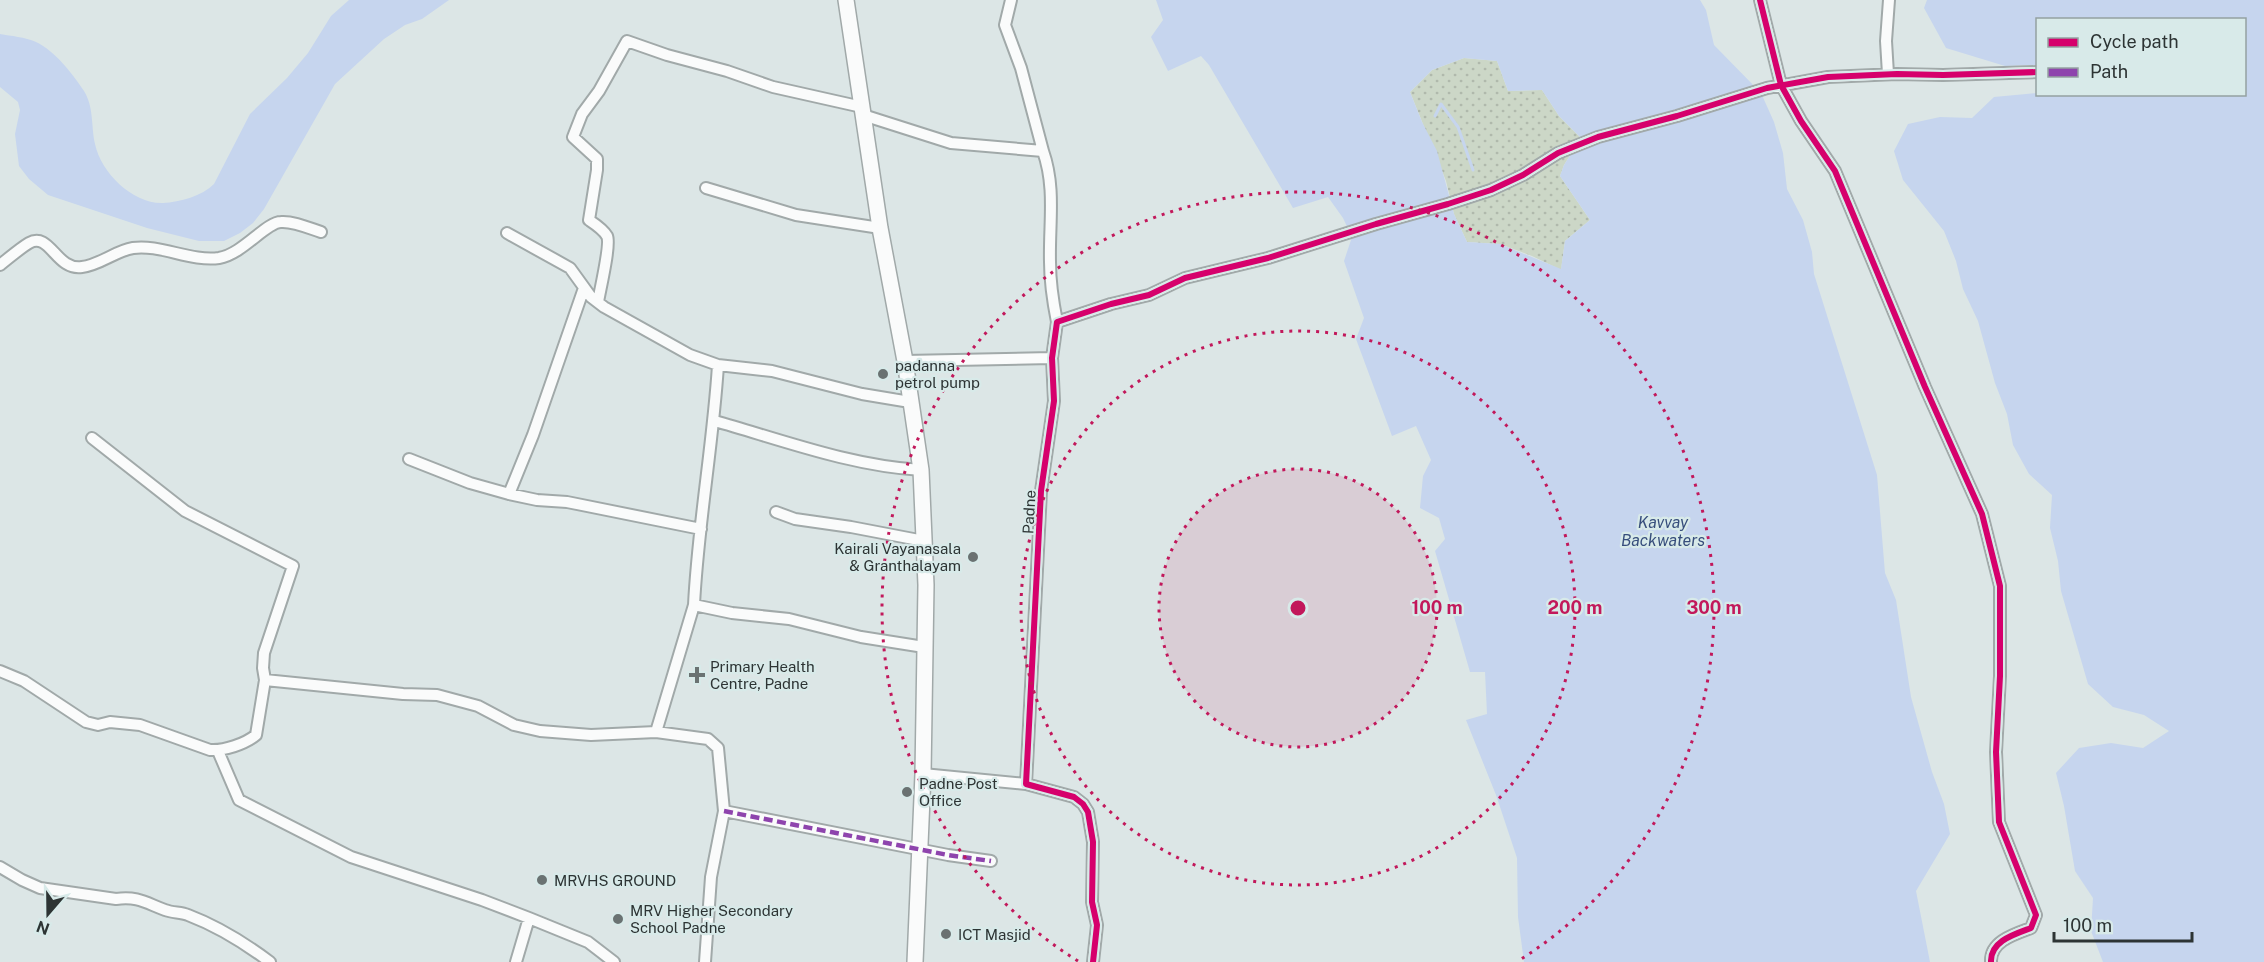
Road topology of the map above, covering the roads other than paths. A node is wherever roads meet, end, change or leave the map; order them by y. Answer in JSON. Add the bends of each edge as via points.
{"nodes":[{"id":1,"x":846,"y":0,"type":"edge"},
{"id":2,"x":1011,"y":0,"type":"edge"},
{"id":3,"x":1760,"y":0,"type":"edge"},
{"id":4,"x":1889,"y":0,"type":"edge"},
{"id":5,"x":2036,"y":72,"type":"edge"},
{"id":6,"x":1888,"y":74,"type":"junction"},
{"id":7,"x":1781,"y":85,"type":"junction"},
{"id":8,"x":863,"y":111,"type":"junction"},
{"id":9,"x":1043,"y":151,"type":"junction"},
{"id":10,"x":706,"y":188,"type":"dead end"},
{"id":11,"x":880,"y":228,"type":"junction"},
{"id":12,"x":321,"y":232,"type":"dead end"},
{"id":13,"x":507,"y":233,"type":"dead end"},
{"id":14,"x":0,"y":265,"type":"edge"},
{"id":15,"x":584,"y":288,"type":"junction"},
{"id":16,"x":598,"y":302,"type":"junction"},
{"id":17,"x":1057,"y":322,"type":"junction"},
{"id":18,"x":1052,"y":358,"type":"junction"},
{"id":19,"x":905,"y":361,"type":"junction"},
{"id":20,"x":718,"y":364,"type":"junction"},
{"id":21,"x":910,"y":402,"type":"junction"},
{"id":22,"x":715,"y":421,"type":"junction"},
{"id":23,"x":92,"y":438,"type":"dead end"},
{"id":24,"x":409,"y":459,"type":"dead end"},
{"id":25,"x":921,"y":470,"type":"junction"},
{"id":26,"x":509,"y":494,"type":"junction"},
{"id":27,"x":776,"y":512,"type":"dead end"},
{"id":28,"x":701,"y":529,"type":"junction"},
{"id":29,"x":924,"y":541,"type":"junction"},
{"id":30,"x":694,"y":605,"type":"junction"},
{"id":31,"x":924,"y":647,"type":"junction"},
{"id":32,"x":0,"y":671,"type":"edge"},
{"id":33,"x":265,"y":680,"type":"junction"},
{"id":34,"x":656,"y":732,"type":"junction"},
{"id":35,"x":218,"y":751,"type":"junction"},
{"id":36,"x":923,"y":774,"type":"junction"},
{"id":37,"x":1026,"y":784,"type":"junction"},
{"id":38,"x":724,"y":811,"type":"junction"},
{"id":39,"x":920,"y":849,"type":"junction"},
{"id":40,"x":991,"y":861,"type":"dead end"},
{"id":41,"x":0,"y":867,"type":"edge"},
{"id":42,"x":529,"y":918,"type":"junction"},
{"id":43,"x":270,"y":962,"type":"edge"},
{"id":44,"x":516,"y":962,"type":"edge"},
{"id":45,"x":614,"y":962,"type":"edge"},
{"id":46,"x":705,"y":962,"type":"edge"},
{"id":47,"x":915,"y":962,"type":"edge"},
{"id":48,"x":1093,"y":962,"type":"edge"},
{"id":49,"x":1991,"y":962,"type":"edge"}],
"edges":[{"from":1,"to":8,"type":"main road"},
{"from":2,"to":9,"type":"street","name":"Padne","via":[[1005,25]]},
{"from":3,"to":7,"type":"street"},
{"from":4,"to":6,"type":"street"},
{"from":5,"to":6,"type":"street"},
{"from":6,"to":7,"type":"street","via":[[1828,77]]},
{"from":7,"to":17,"type":"street","via":[[1598,137],[1558,153],[1491,190],[1311,246],[1185,278],[1149,295]]},
{"from":7,"to":49,"type":"street","via":[[1801,122],[1836,171],[1982,514],[2000,586],[2001,676],[1996,752],[1999,822],[2036,915],[2031,928],[2001,940],[1990,956]]},
{"from":8,"to":9,"type":"street","via":[[951,142]]},
{"from":8,"to":11,"type":"main road"},
{"from":8,"to":16,"type":"street","via":[[627,41],[582,114],[573,137],[597,159],[589,220],[609,238]]},
{"from":9,"to":17,"type":"street","name":"Padne","via":[[1050,168],[1053,199],[1050,264]]},
{"from":10,"to":11,"type":"street","via":[[796,215]]},
{"from":11,"to":19,"type":"main road"},
{"from":12,"to":14,"type":"street","via":[[282,221],[272,223],[238,251],[219,258],[135,248],[74,268],[63,263],[40,240],[30,242]]},
{"from":13,"to":15,"type":"street","via":[[570,268]]},
{"from":15,"to":16,"type":"street"},
{"from":15,"to":26,"type":"street"},
{"from":16,"to":20,"type":"street","via":[[682,350]]},
{"from":17,"to":18,"type":"street","name":"Padne"},
{"from":18,"to":19,"type":"street"},
{"from":18,"to":37,"type":"street","name":"Padne","via":[[1054,401],[1041,491]]},
{"from":19,"to":21,"type":"main road"},
{"from":20,"to":21,"type":"street","via":[[771,371]]},
{"from":20,"to":22,"type":"street"},
{"from":21,"to":25,"type":"main road"},
{"from":22,"to":25,"type":"street","via":[[822,452],[892,468]]},
{"from":22,"to":28,"type":"street"},
{"from":23,"to":33,"type":"street","via":[[185,511],[293,566],[264,653]]},
{"from":24,"to":26,"type":"street"},
{"from":25,"to":29,"type":"main road"},
{"from":26,"to":28,"type":"street"},
{"from":27,"to":29,"type":"street","via":[[795,519]]},
{"from":28,"to":30,"type":"street"},
{"from":29,"to":31,"type":"main road"},
{"from":30,"to":31,"type":"street","via":[[789,618],[861,637]]},
{"from":30,"to":34,"type":"street"},
{"from":31,"to":36,"type":"main road"},
{"from":32,"to":35,"type":"street","via":[[24,681],[87,722],[140,725]]},
{"from":33,"to":34,"type":"street","via":[[437,695],[478,706],[514,725],[540,731],[603,735]]},
{"from":33,"to":35,"type":"street","via":[[256,735]]},
{"from":34,"to":38,"type":"street","via":[[708,739],[718,748]]},
{"from":35,"to":42,"type":"street","via":[[239,800],[351,857]]},
{"from":36,"to":37,"type":"street"},
{"from":36,"to":39,"type":"main road"},
{"from":37,"to":48,"type":"street","via":[[1074,797],[1088,812],[1093,842],[1092,902],[1097,925]]},
{"from":38,"to":39,"type":"street"},
{"from":38,"to":46,"type":"street","via":[[711,877]]},
{"from":39,"to":40,"type":"street"},
{"from":39,"to":47,"type":"main road"},
{"from":41,"to":43,"type":"street","via":[[40,888],[116,899],[127,897],[186,914]]},
{"from":42,"to":44,"type":"street"},
{"from":42,"to":45,"type":"street","via":[[588,942]]}]}
